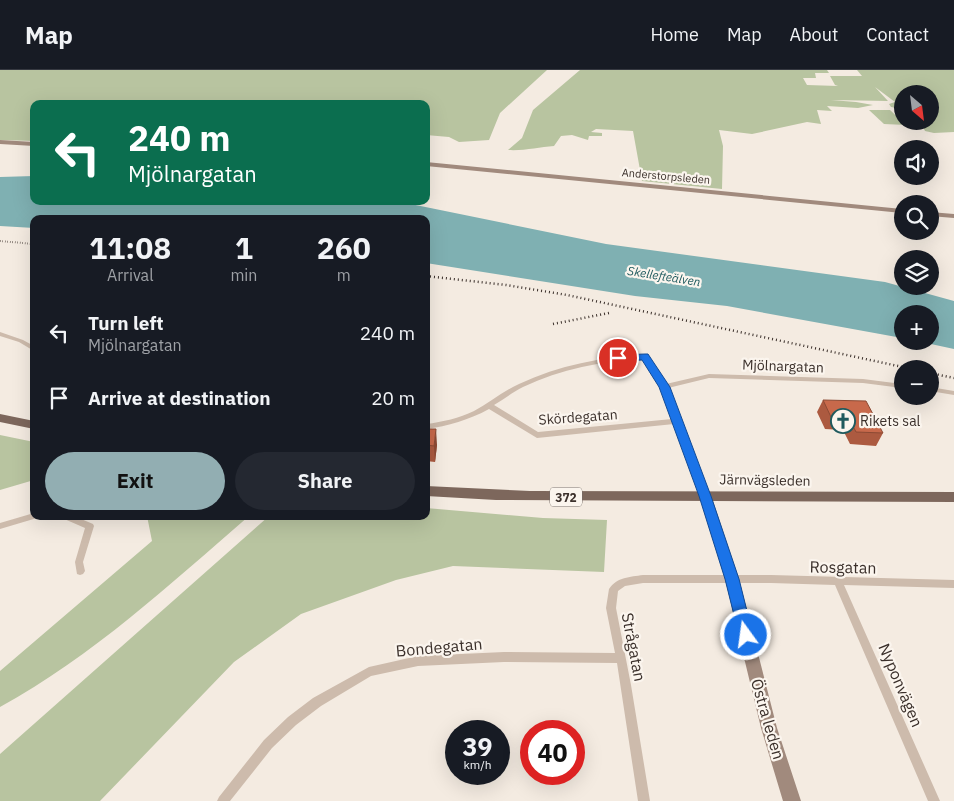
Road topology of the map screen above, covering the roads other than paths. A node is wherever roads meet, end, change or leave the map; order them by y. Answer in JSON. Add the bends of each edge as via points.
{"nodes":[{"id":1,"x":0,"y":142,"type":"edge"},
{"id":2,"x":30,"y":144,"type":"edge"},
{"id":3,"x":430,"y":164,"type":"edge"},
{"id":4,"x":894,"y":210,"type":"edge"},
{"id":5,"x":939,"y":215,"type":"edge"},
{"id":6,"x":954,"y":216,"type":"edge"},
{"id":7,"x":0,"y":334,"type":"edge"},
{"id":8,"x":30,"y":347,"type":"edge"},
{"id":9,"x":894,"y":385,"type":"edge"},
{"id":10,"x":664,"y":387,"type":"junction"},
{"id":11,"x":939,"y":390,"type":"edge"},
{"id":12,"x":954,"y":393,"type":"edge"},
{"id":13,"x":488,"y":405,"type":"junction"},
{"id":14,"x":0,"y":418,"type":"edge"},
{"id":15,"x":677,"y":421,"type":"junction"},
{"id":16,"x":30,"y":424,"type":"edge"},
{"id":17,"x":430,"y":426,"type":"edge"},
{"id":18,"x":430,"y":491,"type":"edge"},
{"id":19,"x":705,"y":496,"type":"junction"},
{"id":20,"x":954,"y":497,"type":"edge"},
{"id":21,"x":30,"y":517,"type":"edge"},
{"id":22,"x":75,"y":520,"type":"edge"},
{"id":23,"x":0,"y":526,"type":"edge"},
{"id":24,"x":80,"y":571,"type":"dead end"},
{"id":25,"x":732,"y":579,"type":"junction"},
{"id":26,"x":838,"y":582,"type":"junction"},
{"id":27,"x":954,"y":584,"type":"edge"},
{"id":28,"x":621,"y":658,"type":"junction"},
{"id":29,"x":222,"y":801,"type":"edge"},
{"id":30,"x":644,"y":801,"type":"edge"},
{"id":31,"x":792,"y":801,"type":"edge"},
{"id":32,"x":934,"y":801,"type":"edge"}],
"edges":[{"from":1,"to":2,"type":"main road"},
{"from":3,"to":4,"type":"main road","name":"Anderstorpsleden"},
{"from":5,"to":6,"type":"main road"},
{"from":7,"to":8,"type":"street"},
{"from":9,"to":10,"type":"street","name":"Mjölnargatan","via":[[709,376]]},
{"from":10,"to":13,"type":"street","name":"Östra leden","via":[[645,357],[608,359],[520,386]]},
{"from":10,"to":15,"type":"street","name":"Östra leden"},
{"from":11,"to":12,"type":"street"},
{"from":13,"to":15,"type":"street","name":"Skördegatan","via":[[537,435]]},
{"from":13,"to":17,"type":"street","via":[[461,419]]},
{"from":14,"to":16,"type":"main road"},
{"from":15,"to":19,"type":"street","name":"Östra leden"},
{"from":18,"to":19,"type":"main road","name":"Järnvägsleden","number":"372","via":[[533,496]]},
{"from":19,"to":20,"type":"main road","name":"Järnvägsleden","number":"372"},
{"from":19,"to":25,"type":"main road","name":"Östra leden"},
{"from":21,"to":23,"type":"street"},
{"from":22,"to":24,"type":"street","via":[[90,526],[79,562]]},
{"from":25,"to":26,"type":"street","name":"Rosgatan"},
{"from":25,"to":28,"type":"street","name":"Strågatan","via":[[623,582],[614,590],[611,608]]},
{"from":25,"to":31,"type":"main road","name":"Östra leden","via":[[769,728]]},
{"from":26,"to":27,"type":"street","name":"Rosgatan"},
{"from":26,"to":32,"type":"street","name":"Nyponvägen"},
{"from":28,"to":29,"type":"street","name":"Bondegatan","via":[[504,657],[418,661],[369,672],[292,721],[268,744]]},
{"from":28,"to":30,"type":"street","name":"Strågatan"}]}
